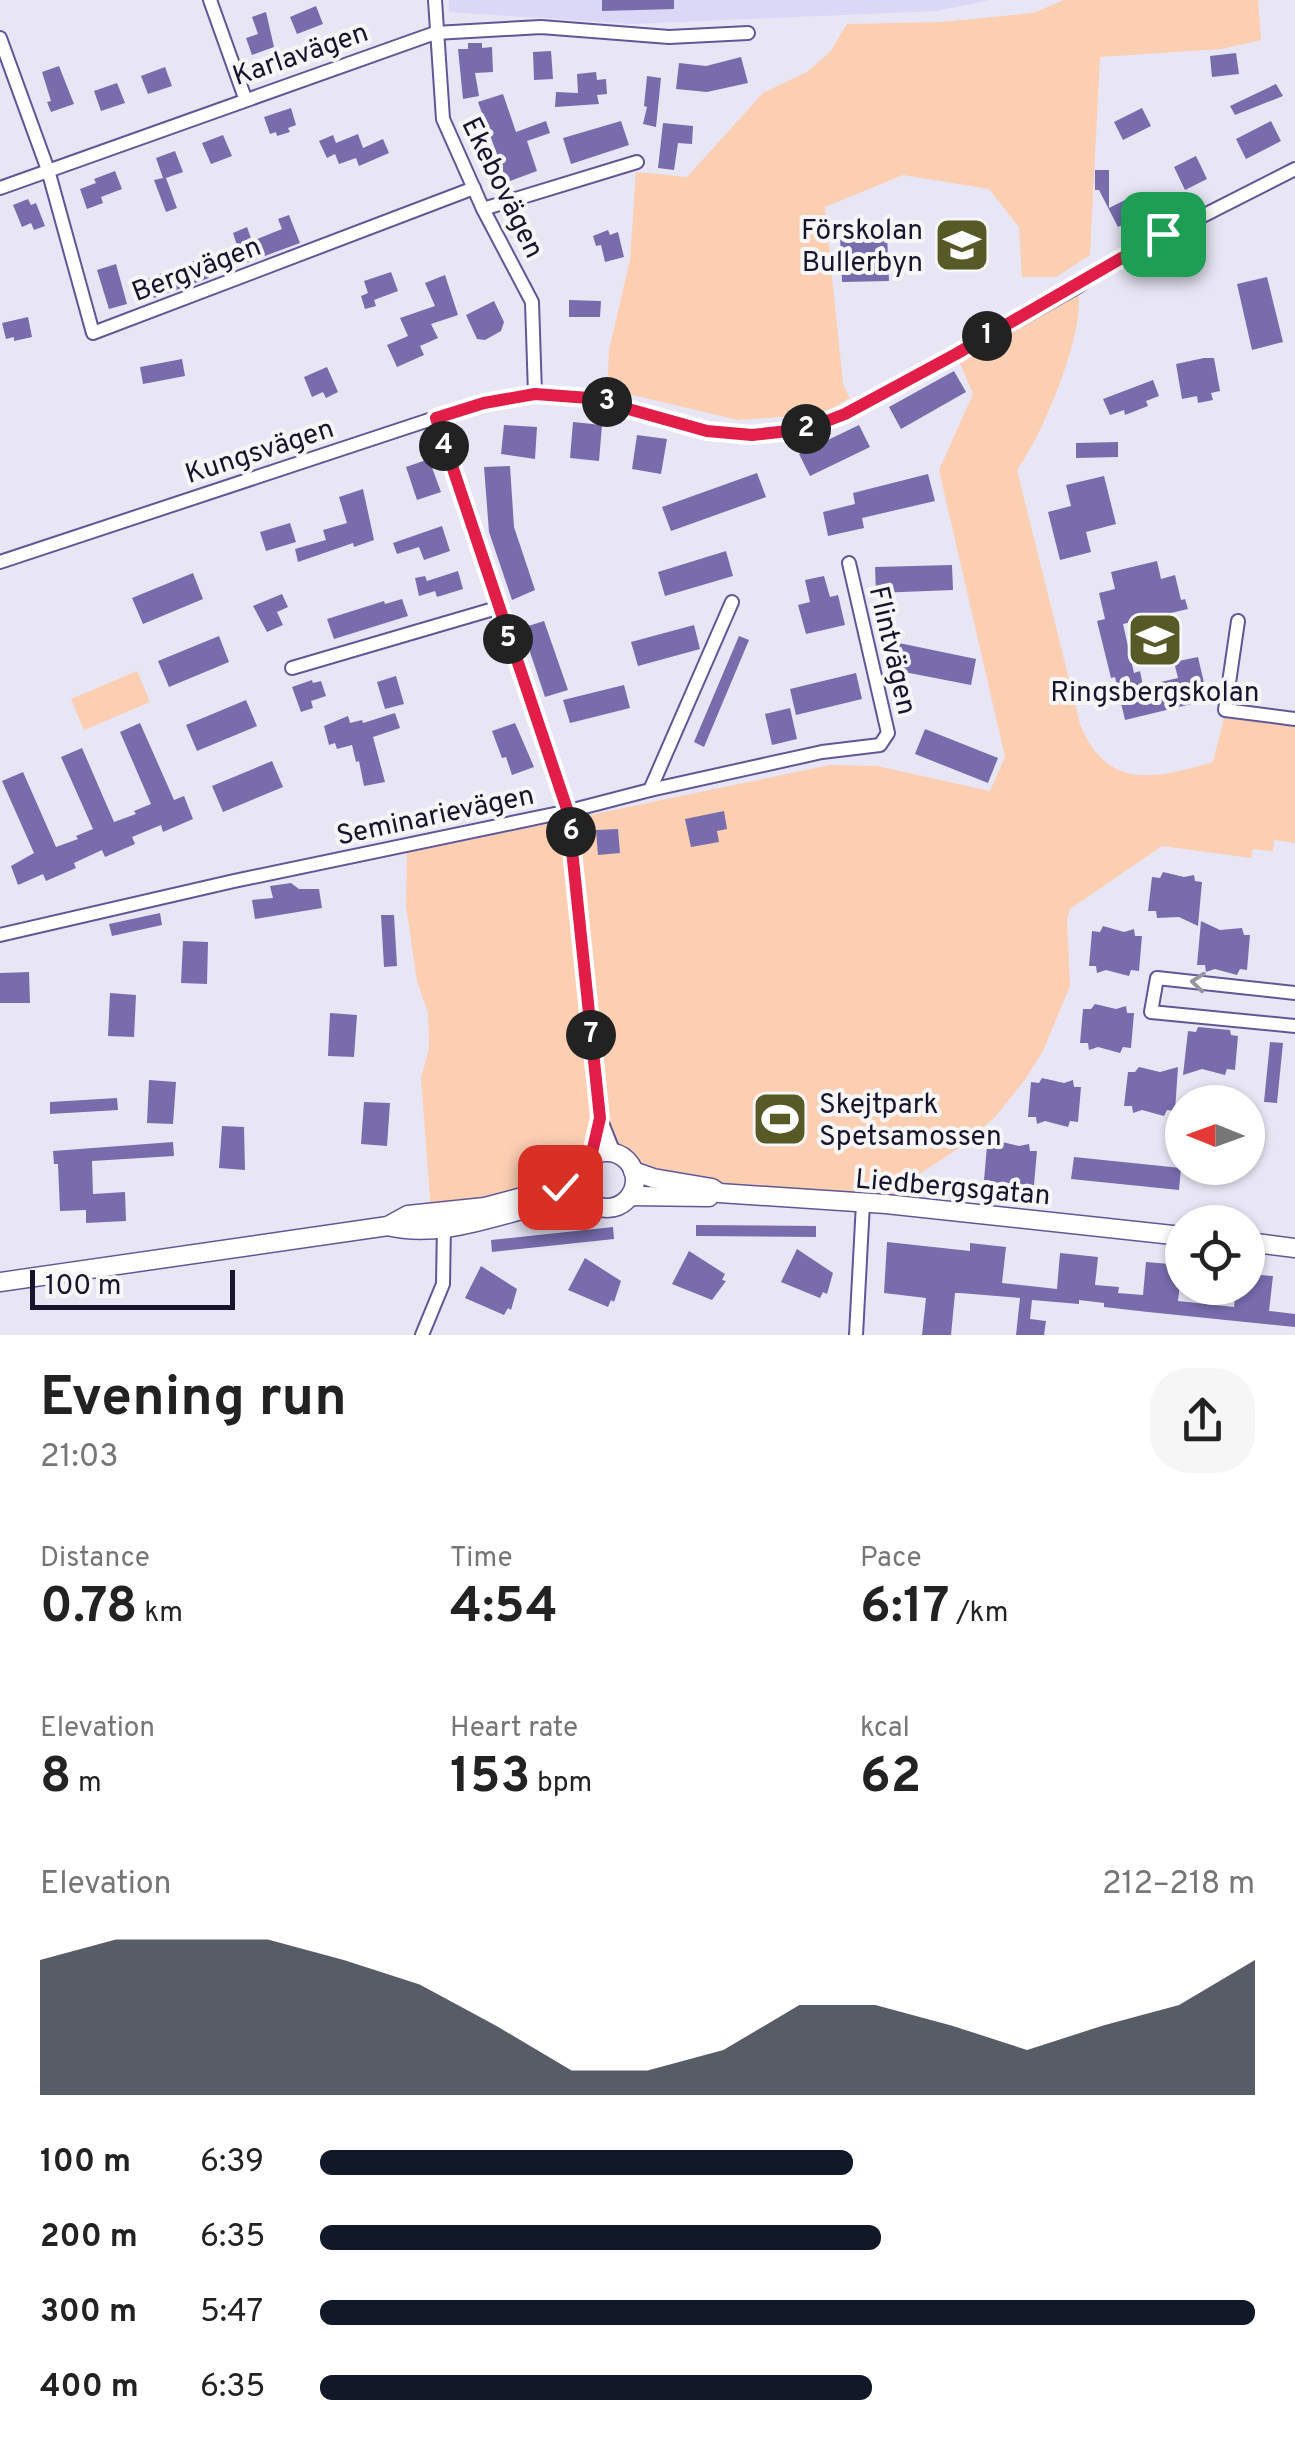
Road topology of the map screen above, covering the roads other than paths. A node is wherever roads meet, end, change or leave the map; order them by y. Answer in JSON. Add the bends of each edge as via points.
{"nodes":[{"id":1,"x":210,"y":0,"type":"edge"},
{"id":2,"x":435,"y":0,"type":"edge"},
{"id":3,"x":436,"y":33,"type":"junction"},
{"id":4,"x":748,"y":33,"type":"dead end"},
{"id":5,"x":0,"y":38,"type":"edge"},
{"id":6,"x":246,"y":98,"type":"junction"},
{"id":7,"x":637,"y":162,"type":"dead end"},
{"id":8,"x":1295,"y":168,"type":"edge"},
{"id":9,"x":48,"y":170,"type":"junction"},
{"id":10,"x":0,"y":188,"type":"edge"},
{"id":11,"x":474,"y":188,"type":"junction"},
{"id":12,"x":483,"y":210,"type":"junction"},
{"id":13,"x":535,"y":394,"type":"junction"},
{"id":14,"x":436,"y":418,"type":"junction"},
{"id":15,"x":0,"y":562,"type":"edge"},
{"id":16,"x":849,"y":564,"type":"dead end"},
{"id":17,"x":732,"y":602,"type":"dead end"},
{"id":18,"x":497,"y":608,"type":"junction"},
{"id":19,"x":1238,"y":621,"type":"dead end"},
{"id":20,"x":292,"y":668,"type":"dead end"},
{"id":21,"x":1295,"y":719,"type":"edge"},
{"id":22,"x":880,"y":746,"type":"joint"},
{"id":23,"x":650,"y":790,"type":"junction"},
{"id":24,"x":568,"y":812,"type":"junction"},
{"id":25,"x":0,"y":934,"type":"edge"},
{"id":26,"x":1295,"y":993,"type":"edge"},
{"id":27,"x":1295,"y":1026,"type":"edge"},
{"id":28,"x":600,"y":1118,"type":"junction"},
{"id":29,"x":614,"y":1153,"type":"junction"},
{"id":30,"x":591,"y":1157,"type":"junction"},
{"id":31,"x":633,"y":1171,"type":"junction"},
{"id":32,"x":579,"y":1174,"type":"junction"},
{"id":33,"x":719,"y":1193,"type":"junction"},
{"id":34,"x":630,"y":1196,"type":"junction"},
{"id":35,"x":587,"y":1200,"type":"junction"},
{"id":36,"x":863,"y":1204,"type":"junction"},
{"id":37,"x":438,"y":1220,"type":"junction"},
{"id":38,"x":1165,"y":1234,"type":"edge"},
{"id":39,"x":1265,"y":1244,"type":"edge"},
{"id":40,"x":1295,"y":1248,"type":"edge"},
{"id":41,"x":0,"y":1282,"type":"edge"},
{"id":42,"x":422,"y":1335,"type":"edge"},
{"id":43,"x":856,"y":1335,"type":"edge"}],
"edges":[{"from":1,"to":6,"type":"street"},
{"from":2,"to":3,"type":"street","name":"Ekebovägen"},
{"from":3,"to":4,"type":"street","name":"Karlavägen","via":[[541,27],[669,37]]},
{"from":3,"to":6,"type":"street","name":"Karlavägen"},
{"from":3,"to":11,"type":"street","name":"Ekebovägen","via":[[443,119]]},
{"from":5,"to":9,"type":"street"},
{"from":6,"to":9,"type":"street","name":"Karlavägen"},
{"from":7,"to":12,"type":"street"},
{"from":8,"to":13,"type":"street","name":"Kungsvägen","via":[[1110,262],[845,414],[806,429],[707,431],[589,398]]},
{"from":9,"to":10,"type":"street","name":"Karlavägen"},
{"from":9,"to":11,"type":"street","name":"Bergvägen","via":[[94,333]]},
{"from":11,"to":12,"type":"street","name":"Ekebovägen"},
{"from":12,"to":13,"type":"street","name":"Ekebovägen","via":[[532,302]]},
{"from":13,"to":14,"type":"street","name":"Kungsvägen"},
{"from":14,"to":15,"type":"street","name":"Kungsvägen"},
{"from":14,"to":18,"type":"street"},
{"from":16,"to":22,"type":"street","name":"Flintvägen","via":[[888,733]]},
{"from":17,"to":23,"type":"street"},
{"from":18,"to":20,"type":"street"},
{"from":18,"to":24,"type":"street"},
{"from":19,"to":21,"type":"street","via":[[1225,710]]},
{"from":22,"to":23,"type":"street","name":"Seminarievägen","via":[[822,752]]},
{"from":23,"to":24,"type":"street","name":"Seminarievägen"},
{"from":24,"to":25,"type":"street","name":"Seminarievägen"},
{"from":24,"to":28,"type":"street"},
{"from":26,"to":27,"type":"street","one_way":true,"via":[[1157,978],[1151,1012]]},
{"from":28,"to":29,"type":"street"},
{"from":28,"to":30,"type":"street"},
{"from":29,"to":30,"type":"street"},
{"from":29,"to":31,"type":"street"},
{"from":30,"to":32,"type":"street"},
{"from":31,"to":33,"type":"street","name":"Liedbergsgatan"},
{"from":31,"to":34,"type":"street"},
{"from":32,"to":35,"type":"street"},
{"from":32,"to":37,"type":"street","via":[[542,1192]]},
{"from":33,"to":34,"type":"street","name":"Liedbergsgatan"},
{"from":33,"to":36,"type":"street","name":"Liedbergsgatan"},
{"from":34,"to":35,"type":"street","via":[[609,1208]]},
{"from":35,"to":37,"type":"street"},
{"from":36,"to":38,"type":"street","name":"Liedbergsgatan"},
{"from":36,"to":43,"type":"street"},
{"from":37,"to":41,"type":"street","via":[[408,1216],[388,1226]]},
{"from":37,"to":42,"type":"street","via":[[434,1245],[443,1264],[442,1288]]},
{"from":39,"to":40,"type":"street"}]}
